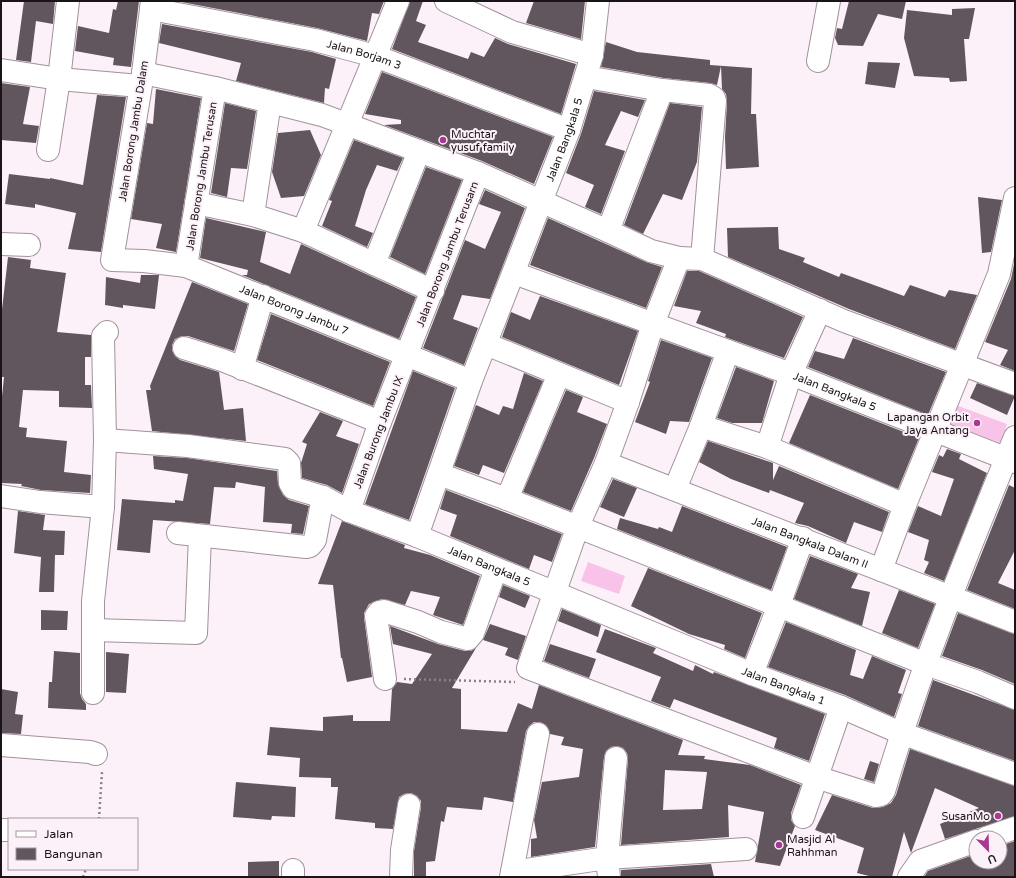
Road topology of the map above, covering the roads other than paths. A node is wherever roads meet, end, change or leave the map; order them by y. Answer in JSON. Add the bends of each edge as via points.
{"nodes":[{"id":1,"x":68,"y":1,"type":"edge"},
{"id":2,"x":398,"y":1,"type":"edge"},
{"id":3,"x":598,"y":1,"type":"edge"},
{"id":4,"x":828,"y":1,"type":"edge"},
{"id":5,"x":454,"y":2,"type":"edge"},
{"id":6,"x":151,"y":5,"type":"edge"},
{"id":7,"x":592,"y":55,"type":"junction"},
{"id":8,"x":375,"y":56,"type":"junction"},
{"id":9,"x":818,"y":61,"type":"dead end"},
{"id":10,"x":1,"y":70,"type":"edge"},
{"id":11,"x":586,"y":77,"type":"junction"},
{"id":12,"x":59,"y":79,"type":"junction"},
{"id":13,"x":141,"y":80,"type":"junction"},
{"id":14,"x":215,"y":88,"type":"junction"},
{"id":15,"x":662,"y":90,"type":"junction"},
{"id":16,"x":270,"y":102,"type":"junction"},
{"id":17,"x":346,"y":123,"type":"junction"},
{"id":18,"x":569,"y":130,"type":"junction"},
{"id":19,"x":48,"y":150,"type":"dead end"},
{"id":20,"x":419,"y":151,"type":"junction"},
{"id":21,"x":478,"y":173,"type":"junction"},
{"id":22,"x":1015,"y":198,"type":"edge"},
{"id":23,"x":541,"y":200,"type":"junction"},
{"id":24,"x":196,"y":203,"type":"junction"},
{"id":25,"x":253,"y":215,"type":"junction"},
{"id":26,"x":303,"y":231,"type":"junction"},
{"id":27,"x":608,"y":232,"type":"junction"},
{"id":28,"x":1,"y":244,"type":"edge"},
{"id":29,"x":28,"y":245,"type":"dead end"},
{"id":30,"x":679,"y":258,"type":"junction"},
{"id":31,"x":702,"y":259,"type":"junction"},
{"id":32,"x":112,"y":260,"type":"joint"},
{"id":33,"x":374,"y":264,"type":"junction"},
{"id":34,"x":186,"y":266,"type":"junction"},
{"id":35,"x":514,"y":273,"type":"junction"},
{"id":36,"x":433,"y":290,"type":"junction"},
{"id":37,"x":263,"y":296,"type":"junction"},
{"id":38,"x":820,"y":310,"type":"junction"},
{"id":39,"x":653,"y":324,"type":"junction"},
{"id":40,"x":107,"y":332,"type":"dead end"},
{"id":41,"x":486,"y":344,"type":"junction"},
{"id":42,"x":184,"y":348,"type":"dead end"},
{"id":43,"x":728,"y":351,"type":"junction"},
{"id":44,"x":408,"y":354,"type":"junction"},
{"id":45,"x":964,"y":364,"type":"junction"},
{"id":46,"x":242,"y":369,"type":"junction"},
{"id":47,"x":559,"y":374,"type":"junction"},
{"id":48,"x":790,"y":374,"type":"junction"},
{"id":49,"x":471,"y":381,"type":"junction"},
{"id":50,"x":1015,"y":384,"type":"edge"},
{"id":51,"x":628,"y":402,"type":"junction"},
{"id":52,"x":380,"y":422,"type":"junction"},
{"id":53,"x":702,"y":426,"type":"junction"},
{"id":54,"x":934,"y":431,"type":"junction"},
{"id":55,"x":1015,"y":437,"type":"edge"},
{"id":56,"x":105,"y":440,"type":"junction"},
{"id":57,"x":767,"y":447,"type":"junction"},
{"id":58,"x":1010,"y":460,"type":"edge"},
{"id":59,"x":606,"y":463,"type":"junction"},
{"id":60,"x":439,"y":474,"type":"junction"},
{"id":61,"x":675,"y":489,"type":"junction"},
{"id":62,"x":1,"y":496,"type":"edge"},
{"id":63,"x":323,"y":497,"type":"junction"},
{"id":64,"x":507,"y":499,"type":"junction"},
{"id":65,"x":905,"y":505,"type":"junction"},
{"id":66,"x":103,"y":507,"type":"junction"},
{"id":67,"x":349,"y":511,"type":"junction"},
{"id":68,"x":578,"y":526,"type":"junction"},
{"id":69,"x":417,"y":536,"type":"junction"},
{"id":70,"x":803,"y":538,"type":"junction"},
{"id":71,"x":496,"y":569,"type":"junction"},
{"id":72,"x":882,"y":570,"type":"junction"},
{"id":73,"x":555,"y":593,"type":"junction"},
{"id":74,"x":950,"y":596,"type":"junction"},
{"id":75,"x":779,"y":605,"type":"junction"},
{"id":76,"x":1015,"y":622,"type":"edge"},
{"id":77,"x":93,"y":630,"type":"junction"},
{"id":78,"x":926,"y":664,"type":"junction"},
{"id":79,"x":752,"y":674,"type":"junction"},
{"id":80,"x":385,"y":679,"type":"road end"},
{"id":81,"x":93,"y":693,"type":"dead end"},
{"id":82,"x":1015,"y":698,"type":"edge"},
{"id":83,"x":841,"y":707,"type":"junction"},
{"id":84,"x":901,"y":733,"type":"junction"},
{"id":85,"x":538,"y":734,"type":"dead end"},
{"id":86,"x":1,"y":745,"type":"edge"},
{"id":87,"x":96,"y":754,"type":"road end"},
{"id":88,"x":616,"y":758,"type":"dead end"},
{"id":89,"x":1015,"y":774,"type":"edge"},
{"id":90,"x":816,"y":777,"type":"junction"},
{"id":91,"x":409,"y":805,"type":"dead end"},
{"id":92,"x":803,"y":817,"type":"dead end"},
{"id":93,"x":968,"y":844,"type":"edge"},
{"id":94,"x":746,"y":849,"type":"dead end"},
{"id":95,"x":608,"y":867,"type":"edge"},
{"id":96,"x":512,"y":874,"type":"edge"},
{"id":97,"x":401,"y":877,"type":"edge"},
{"id":98,"x":909,"y":877,"type":"edge"}],
"edges":[{"from":1,"to":12,"type":"street"},
{"from":2,"to":8,"type":"street"},
{"from":3,"to":7,"type":"street","name":"Jalan Bangkala 5"},
{"from":4,"to":9,"type":"street"},
{"from":5,"to":7,"type":"street","via":[[512,32]]},
{"from":6,"to":8,"type":"street","name":"Jalan Borjam 3","via":[[316,40]]},
{"from":6,"to":13,"type":"street","name":"Jalan Borong Jambu Dalam"},
{"from":7,"to":11,"type":"street","name":"Jalan Bangkala 5"},
{"from":8,"to":17,"type":"street"},
{"from":8,"to":18,"type":"street","name":"Jalan Borjam 3"},
{"from":10,"to":12,"type":"street","name":"Jalan Borong Jambu Terusan"},
{"from":11,"to":15,"type":"street"},
{"from":11,"to":18,"type":"street","name":"Jalan Bangkala 5"},
{"from":12,"to":13,"type":"street","name":"Jalan Borong Jambu Terusan"},
{"from":12,"to":19,"type":"street"},
{"from":13,"to":14,"type":"street","name":"Jalan Borong Jambu Terusan"},
{"from":13,"to":32,"type":"street","name":"Jalan Borong Jambu Dalam"},
{"from":14,"to":16,"type":"street","name":"Jalan Borong Jambu Terusarn"},
{"from":14,"to":24,"type":"street","name":"Jalan Borong Jambu Terusan"},
{"from":15,"to":27,"type":"street"},
{"from":15,"to":31,"type":"street","via":[[709,95],[715,101]]},
{"from":16,"to":17,"type":"street","name":"Jalan Borong Jambu Terusarn"},
{"from":16,"to":25,"type":"street"},
{"from":17,"to":20,"type":"street","name":"Jalan Borong Jambu Terusarn"},
{"from":17,"to":26,"type":"street"},
{"from":18,"to":23,"type":"street","name":"Jalan Bangkala 5"},
{"from":20,"to":21,"type":"street","name":"Jalan Borong Jambu Terusarn"},
{"from":20,"to":33,"type":"street"},
{"from":21,"to":23,"type":"street"},
{"from":21,"to":36,"type":"street","name":"Jalan Borong Jambu Terusarn"},
{"from":22,"to":45,"type":"street","via":[[999,274]]},
{"from":23,"to":27,"type":"street"},
{"from":23,"to":35,"type":"street","name":"Jalan Bangkala 5"},
{"from":24,"to":25,"type":"street"},
{"from":24,"to":34,"type":"street","name":"Jalan Borong Jambu Terusan"},
{"from":25,"to":26,"type":"street"},
{"from":26,"to":33,"type":"street"},
{"from":27,"to":30,"type":"street","via":[[651,251]]},
{"from":28,"to":29,"type":"street"},
{"from":30,"to":31,"type":"street"},
{"from":30,"to":39,"type":"street"},
{"from":31,"to":38,"type":"street"},
{"from":32,"to":34,"type":"street","name":"Jalan Borong Jambu 7"},
{"from":33,"to":36,"type":"street"},
{"from":34,"to":37,"type":"street","name":"Jalan Borong Jambu 7"},
{"from":35,"to":39,"type":"street","name":"Jalan Bangkala 5"},
{"from":35,"to":41,"type":"street","name":"Jalan Bangkala 5"},
{"from":36,"to":44,"type":"street","name":"Jalan Borong Jambu Terusarn"},
{"from":37,"to":44,"type":"street","name":"Jalan Borong Jambu 7"},
{"from":37,"to":46,"type":"street"},
{"from":38,"to":45,"type":"street"},
{"from":38,"to":48,"type":"street"},
{"from":39,"to":43,"type":"street","name":"Jalan Bangkala 5"},
{"from":39,"to":51,"type":"street"},
{"from":40,"to":56,"type":"street","via":[[103,336]]},
{"from":41,"to":47,"type":"street"},
{"from":41,"to":49,"type":"street","name":"Jalan Bangkala 5"},
{"from":42,"to":46,"type":"street"},
{"from":43,"to":48,"type":"street","name":"Jalan Bangkala 5"},
{"from":43,"to":53,"type":"street"},
{"from":44,"to":49,"type":"street","name":"Jalan Borong Jambu 7"},
{"from":44,"to":52,"type":"street","name":"Jalan Burong Jambu IX"},
{"from":45,"to":50,"type":"street"},
{"from":45,"to":54,"type":"street"},
{"from":46,"to":52,"type":"street"},
{"from":47,"to":51,"type":"street"},
{"from":47,"to":64,"type":"street"},
{"from":48,"to":54,"type":"street","name":"Jalan Bangkala 5"},
{"from":48,"to":57,"type":"street"},
{"from":49,"to":60,"type":"street","name":"Jalan Bangkala 5"},
{"from":51,"to":59,"type":"street"},
{"from":52,"to":67,"type":"street","name":"Jalan Burong Jambu IX"},
{"from":53,"to":57,"type":"street"},
{"from":53,"to":61,"type":"street"},
{"from":54,"to":58,"type":"street","name":"Jalan Bangkala 5"},
{"from":54,"to":65,"type":"street"},
{"from":55,"to":58,"type":"street"},
{"from":56,"to":63,"type":"street","via":[[188,446],[285,459],[289,463],[290,483],[293,488]]},
{"from":56,"to":66,"type":"street"},
{"from":57,"to":65,"type":"street"},
{"from":58,"to":74,"type":"street"},
{"from":59,"to":61,"type":"street","name":"Jalan Bangkala Dalam II"},
{"from":59,"to":68,"type":"street"},
{"from":60,"to":64,"type":"street"},
{"from":60,"to":69,"type":"street","name":"Jalan Bangkala 5"},
{"from":61,"to":70,"type":"street","name":"Jalan Bangkala Dalam II"},
{"from":62,"to":66,"type":"street"},
{"from":63,"to":67,"type":"street"},
{"from":63,"to":77,"type":"street","via":[[315,540],[306,547],[189,534],[196,633]]},
{"from":64,"to":68,"type":"street"},
{"from":65,"to":72,"type":"street"},
{"from":66,"to":77,"type":"street","via":[[93,601]]},
{"from":67,"to":69,"type":"street"},
{"from":68,"to":73,"type":"street"},
{"from":68,"to":75,"type":"street"},
{"from":69,"to":71,"type":"street","name":"Jalan Bangkala 5"},
{"from":70,"to":72,"type":"street","name":"Jalan Bangkala Dalam II"},
{"from":70,"to":75,"type":"street"},
{"from":71,"to":73,"type":"street","name":"Jalan Bangkala 5"},
{"from":71,"to":80,"type":"street","via":[[468,639],[384,611],[379,612],[376,616]]},
{"from":72,"to":74,"type":"street","name":"Jalan Bangkala Dalam II"},
{"from":73,"to":79,"type":"street","name":"Jalan Bangkala 1"},
{"from":73,"to":90,"type":"street","via":[[528,668]]},
{"from":74,"to":76,"type":"street","name":"Jalan Bangkala Dalam II"},
{"from":74,"to":78,"type":"street"},
{"from":75,"to":78,"type":"street"},
{"from":75,"to":79,"type":"street"},
{"from":77,"to":81,"type":"street"},
{"from":78,"to":82,"type":"street"},
{"from":78,"to":84,"type":"street"},
{"from":79,"to":83,"type":"street","name":"Jalan Bangkala 1"},
{"from":83,"to":84,"type":"street","name":"Jalan Bangkala 1"},
{"from":83,"to":90,"type":"street"},
{"from":84,"to":89,"type":"street","name":"Jalan Bangkala 1"},
{"from":84,"to":90,"type":"street","via":[[881,795],[876,796]]},
{"from":85,"to":96,"type":"street"},
{"from":86,"to":87,"type":"street"},
{"from":88,"to":95,"type":"street"},
{"from":90,"to":92,"type":"street"},
{"from":91,"to":97,"type":"street"},
{"from":93,"to":98,"type":"street","via":[[920,861]]},
{"from":94,"to":95,"type":"street"},
{"from":95,"to":96,"type":"street"}]}
